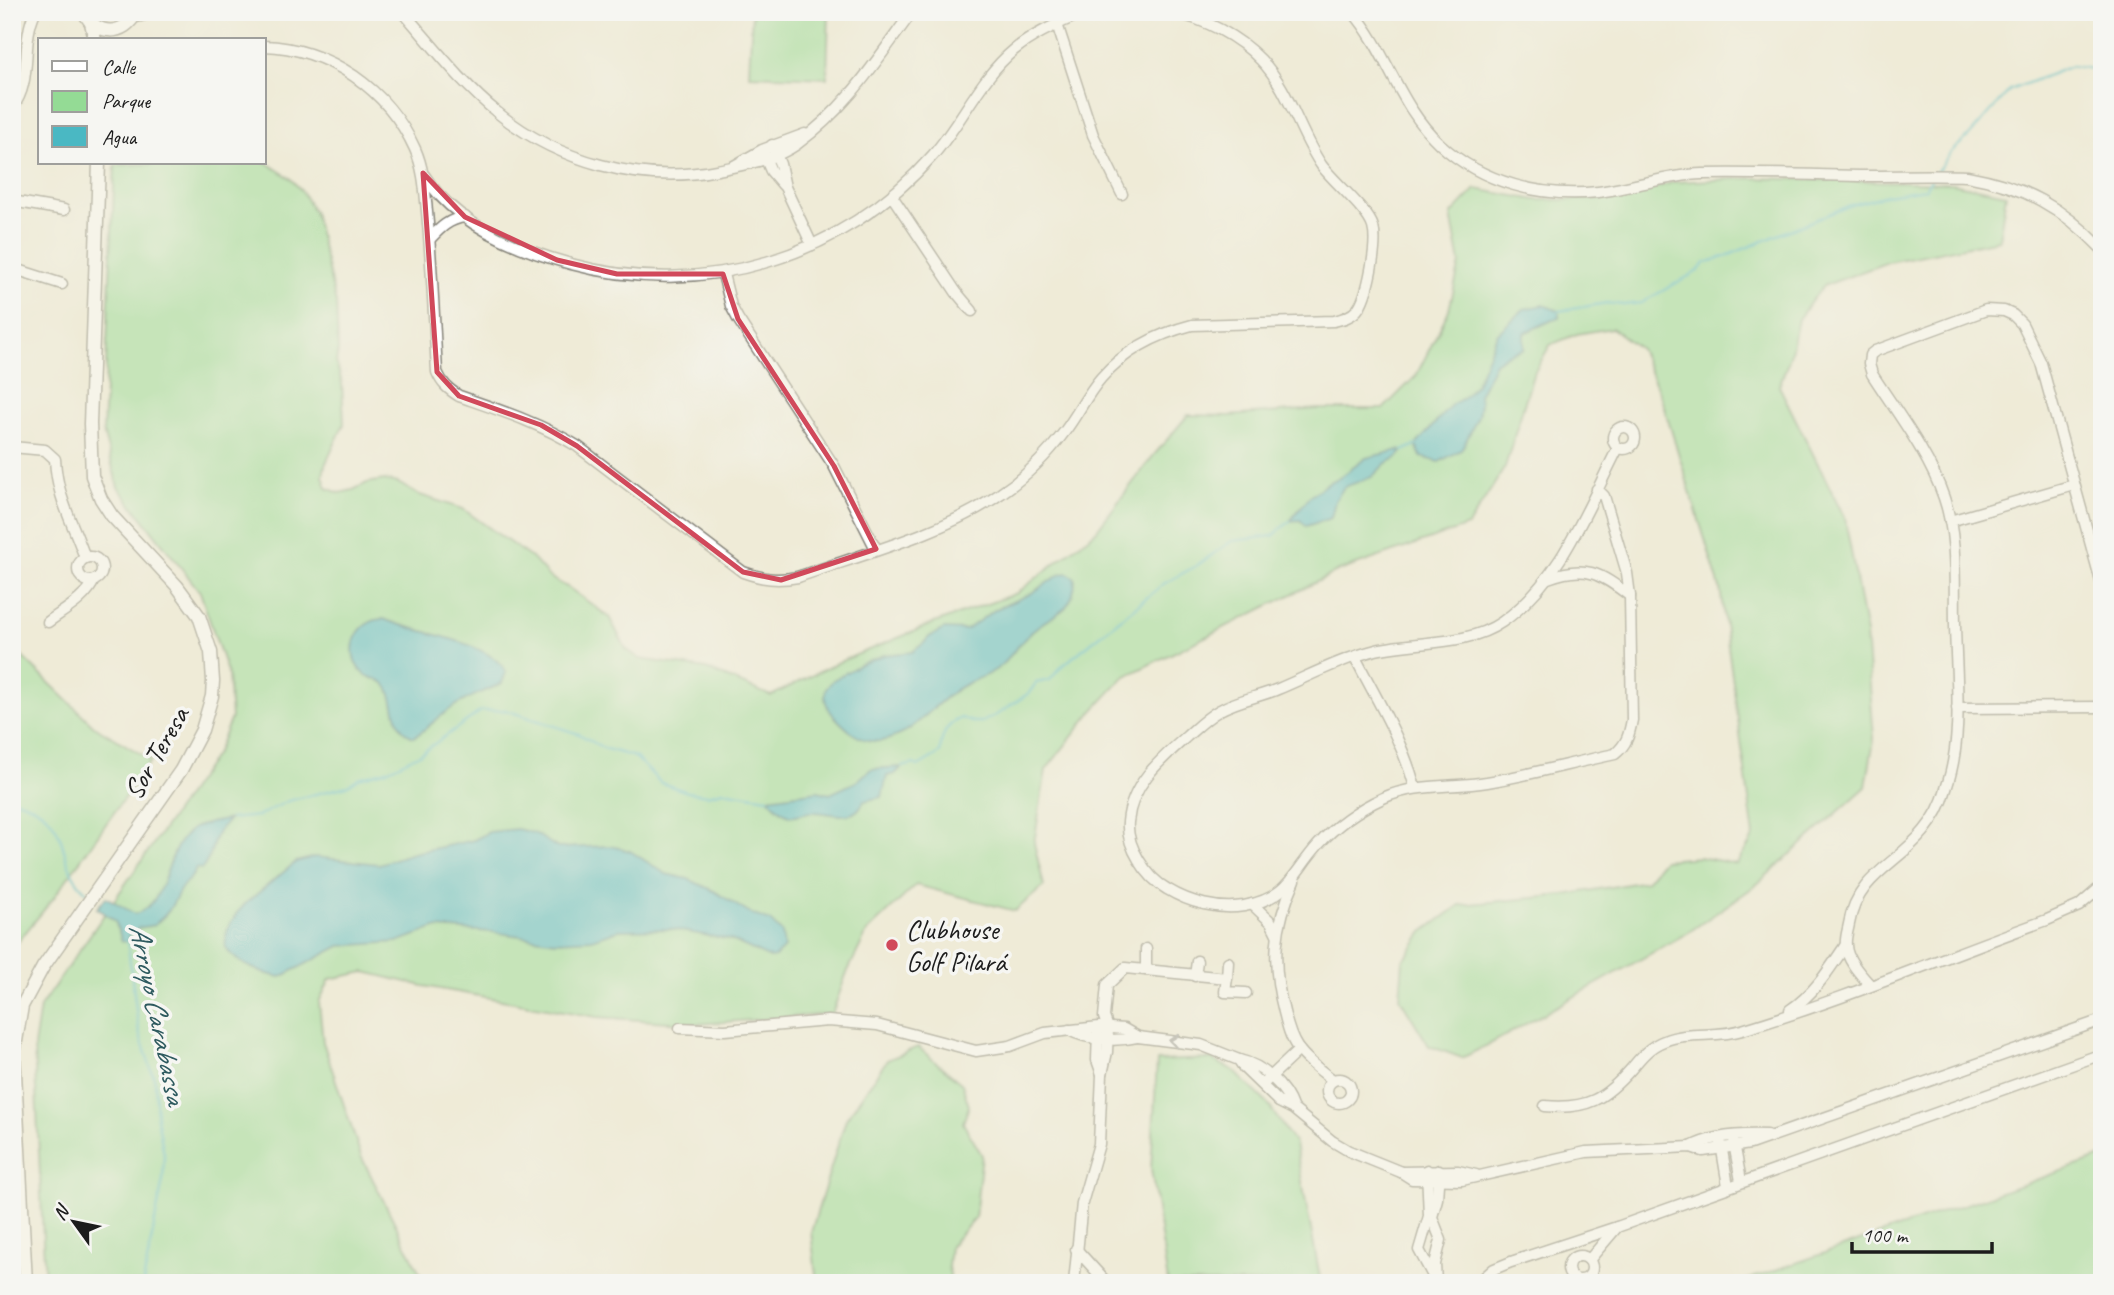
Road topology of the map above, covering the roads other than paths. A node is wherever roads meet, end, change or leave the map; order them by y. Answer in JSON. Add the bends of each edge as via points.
{"nodes":[{"id":1,"x":35,"y":12,"type":"edge"},
{"id":2,"x":156,"y":12,"type":"edge"},
{"id":3,"x":403,"y":12,"type":"edge"},
{"id":4,"x":912,"y":12,"type":"edge"},
{"id":5,"x":1084,"y":12,"type":"edge"},
{"id":6,"x":1172,"y":12,"type":"edge"},
{"id":7,"x":1353,"y":12,"type":"edge"},
{"id":8,"x":134,"y":15,"type":"edge"},
{"id":9,"x":85,"y":16,"type":"edge"},
{"id":10,"x":1057,"y":24,"type":"junction"},
{"id":11,"x":120,"y":34,"type":"edge"},
{"id":12,"x":94,"y":38,"type":"edge"},
{"id":13,"x":266,"y":47,"type":"edge"},
{"id":14,"x":12,"y":108,"type":"edge"},
{"id":15,"x":770,"y":153,"type":"junction"},
{"id":16,"x":99,"y":164,"type":"edge"},
{"id":17,"x":423,"y":173,"type":"junction"},
{"id":18,"x":1122,"y":194,"type":"dead end"},
{"id":19,"x":892,"y":195,"type":"junction"},
{"id":20,"x":12,"y":201,"type":"edge"},
{"id":21,"x":64,"y":210,"type":"dead end"},
{"id":22,"x":465,"y":218,"type":"junction"},
{"id":23,"x":430,"y":239,"type":"junction"},
{"id":24,"x":812,"y":244,"type":"junction"},
{"id":25,"x":2102,"y":249,"type":"edge"},
{"id":26,"x":12,"y":268,"type":"edge"},
{"id":27,"x":723,"y":274,"type":"junction"},
{"id":28,"x":62,"y":284,"type":"dead end"},
{"id":29,"x":972,"y":311,"type":"dead end"},
{"id":30,"x":12,"y":447,"type":"edge"},
{"id":31,"x":1618,"y":448,"type":"dead end"},
{"id":32,"x":2074,"y":485,"type":"junction"},
{"id":33,"x":1597,"y":489,"type":"junction"},
{"id":34,"x":1950,"y":521,"type":"junction"},
{"id":35,"x":876,"y":549,"type":"junction"},
{"id":36,"x":85,"y":558,"type":"junction"},
{"id":37,"x":1548,"y":578,"type":"junction"},
{"id":38,"x":94,"y":580,"type":"junction"},
{"id":39,"x":2102,"y":585,"type":"edge"},
{"id":40,"x":1630,"y":596,"type":"junction"},
{"id":41,"x":48,"y":622,"type":"dead end"},
{"id":42,"x":1355,"y":657,"type":"junction"},
{"id":43,"x":2102,"y":707,"type":"edge"},
{"id":44,"x":1957,"y":708,"type":"junction"},
{"id":45,"x":1415,"y":787,"type":"junction"},
{"id":46,"x":1298,"y":874,"type":"junction"},
{"id":47,"x":2102,"y":886,"type":"edge"},
{"id":48,"x":1252,"y":904,"type":"junction"},
{"id":49,"x":1277,"y":934,"type":"junction"},
{"id":50,"x":1845,"y":946,"type":"junction"},
{"id":51,"x":1146,"y":949,"type":"dead end"},
{"id":52,"x":1197,"y":961,"type":"dead end"},
{"id":53,"x":1228,"y":962,"type":"dead end"},
{"id":54,"x":1146,"y":970,"type":"junction"},
{"id":55,"x":1195,"y":975,"type":"junction"},
{"id":56,"x":1227,"y":978,"type":"junction"},
{"id":57,"x":1870,"y":985,"type":"junction"},
{"id":58,"x":1246,"y":993,"type":"dead end"},
{"id":59,"x":1776,"y":1019,"type":"junction"},
{"id":60,"x":2102,"y":1020,"type":"edge"},
{"id":61,"x":680,"y":1028,"type":"dead end"},
{"id":62,"x":1103,"y":1030,"type":"junction"},
{"id":63,"x":1298,"y":1050,"type":"junction"},
{"id":64,"x":2102,"y":1054,"type":"edge"},
{"id":65,"x":1266,"y":1080,"type":"junction"},
{"id":66,"x":1333,"y":1080,"type":"dead end"},
{"id":67,"x":1545,"y":1106,"type":"dead end"},
{"id":68,"x":1734,"y":1141,"type":"junction"},
{"id":69,"x":1721,"y":1143,"type":"junction"},
{"id":70,"x":1426,"y":1175,"type":"junction"},
{"id":71,"x":1439,"y":1175,"type":"junction"},
{"id":72,"x":1741,"y":1181,"type":"junction"},
{"id":73,"x":1728,"y":1186,"type":"junction"},
{"id":74,"x":1617,"y":1227,"type":"junction"},
{"id":75,"x":1076,"y":1249,"type":"junction"},
{"id":76,"x":1589,"y":1261,"type":"dead end"},
{"id":77,"x":1435,"y":1281,"type":"edge"},
{"id":78,"x":26,"y":1283,"type":"edge"},
{"id":79,"x":1074,"y":1283,"type":"edge"},
{"id":80,"x":1107,"y":1283,"type":"edge"},
{"id":81,"x":1478,"y":1283,"type":"edge"}],
"edges":[{"from":1,"to":14,"type":"street","via":[[28,32],[22,88]]},
{"from":2,"to":8,"type":"street"},
{"from":3,"to":15,"type":"street","via":[[498,113],[566,153],[652,174],[733,166],[747,156]]},
{"from":4,"to":15,"type":"street","via":[[859,87],[831,115],[808,134]]},
{"from":5,"to":10,"type":"street"},
{"from":6,"to":35,"type":"street","via":[[1224,32],[1261,60],[1321,164],[1369,218],[1375,236],[1364,300],[1356,312],[1334,321],[1192,325],[1143,343],[1100,379],[1064,433],[1001,494],[939,526]]},
{"from":7,"to":25,"type":"street","via":[[1415,117],[1441,145],[1498,180],[1561,192],[1596,192],[1698,174],[1944,175],[1992,181],[2034,196],[2074,221]]},
{"from":8,"to":11,"type":"street"},
{"from":9,"to":11,"type":"street"},
{"from":9,"to":12,"type":"street"},
{"from":10,"to":18,"type":"street","via":[[1093,135]]},
{"from":10,"to":19,"type":"street","via":[[1012,51],[945,141]]},
{"from":13,"to":17,"type":"street","via":[[314,54],[359,80],[398,120]]},
{"from":15,"to":24,"type":"street"},
{"from":16,"to":78,"type":"street","name":"Sor Teresa","via":[[92,476],[112,516],[199,616],[211,652],[213,681],[208,712],[181,770],[27,993],[15,1036],[14,1078]]},
{"from":17,"to":22,"type":"street","via":[[431,187]]},
{"from":17,"to":23,"type":"street"},
{"from":19,"to":24,"type":"street","via":[[846,228]]},
{"from":19,"to":29,"type":"street"},
{"from":20,"to":21,"type":"street"},
{"from":22,"to":23,"type":"street","via":[[447,222]]},
{"from":22,"to":27,"type":"street","via":[[526,250],[587,268],[646,276]]},
{"from":23,"to":35,"type":"street","via":[[437,372],[447,388],[541,425],[577,446],[743,572],[781,580]]},
{"from":24,"to":27,"type":"street"},
{"from":26,"to":28,"type":"street"},
{"from":27,"to":35,"type":"street","via":[[738,319],[834,466]]},
{"from":30,"to":36,"type":"street","via":[[45,450],[55,458],[66,515]]},
{"from":31,"to":33,"type":"street"},
{"from":32,"to":34,"type":"street"},
{"from":32,"to":34,"type":"street","via":[[2036,352],[2022,324],[2004,311],[1986,310],[1870,355],[1872,374],[1927,462]]},
{"from":32,"to":39,"type":"street"},
{"from":33,"to":37,"type":"street"},
{"from":33,"to":40,"type":"street","via":[[1604,496],[1622,551]]},
{"from":34,"to":44,"type":"street"},
{"from":36,"to":38,"type":"street","via":[[79,573],[85,580]]},
{"from":36,"to":38,"type":"street","via":[[101,565]]},
{"from":37,"to":40,"type":"street","via":[[1586,571],[1599,574]]},
{"from":37,"to":42,"type":"street","via":[[1501,623],[1481,633]]},
{"from":38,"to":41,"type":"street","via":[[82,596]]},
{"from":40,"to":45,"type":"street","via":[[1632,720],[1629,737],[1615,754],[1475,784]]},
{"from":42,"to":45,"type":"street","via":[[1392,724]]},
{"from":42,"to":48,"type":"street","via":[[1231,704],[1208,718],[1154,765],[1129,808],[1130,842],[1150,875],[1164,888],[1221,908]]},
{"from":43,"to":44,"type":"street"},
{"from":44,"to":50,"type":"street","via":[[1957,742],[1939,807],[1910,846],[1863,888],[1850,915]]},
{"from":45,"to":46,"type":"street","via":[[1384,797],[1337,826]]},
{"from":46,"to":48,"type":"street","via":[[1270,898]]},
{"from":46,"to":49,"type":"street"},
{"from":47,"to":57,"type":"street","via":[[2079,905],[2047,920]]},
{"from":48,"to":49,"type":"street"},
{"from":49,"to":63,"type":"street","via":[[1279,995]]},
{"from":50,"to":57,"type":"street"},
{"from":50,"to":59,"type":"street","via":[[1803,1001]]},
{"from":51,"to":54,"type":"street"},
{"from":52,"to":55,"type":"street"},
{"from":53,"to":56,"type":"street"},
{"from":54,"to":55,"type":"street","via":[[1165,979]]},
{"from":54,"to":62,"type":"street","via":[[1133,974],[1125,968],[1107,985]]},
{"from":55,"to":56,"type":"street","via":[[1209,982]]},
{"from":56,"to":58,"type":"street","via":[[1225,992]]},
{"from":57,"to":59,"type":"street"},
{"from":59,"to":67,"type":"street","via":[[1728,1034],[1666,1040],[1641,1056],[1604,1096],[1569,1108]]},
{"from":60,"to":68,"type":"street","via":[[1750,1144]]},
{"from":61,"to":62,"type":"street","via":[[725,1030],[828,1021],[877,1025],[976,1051],[1010,1046],[1045,1033]]},
{"from":65,"to":62,"type":"street","one_way":true,"via":[[1257,1066],[1201,1045],[1138,1037],[1124,1029]]},
{"from":62,"to":75,"type":"street","via":[[1097,1060],[1102,1074],[1099,1144],[1082,1203]]},
{"from":63,"to":65,"type":"street"},
{"from":63,"to":66,"type":"street"},
{"from":64,"to":72,"type":"street"},
{"from":65,"to":70,"type":"street","via":[[1332,1141],[1412,1179]]},
{"from":68,"to":69,"type":"street"},
{"from":68,"to":72,"type":"street"},
{"from":69,"to":71,"type":"street","via":[[1704,1140],[1691,1147],[1586,1152],[1476,1175],[1458,1171]]},
{"from":69,"to":73,"type":"street"},
{"from":70,"to":71,"type":"street"},
{"from":70,"to":77,"type":"street","via":[[1429,1216],[1419,1250]]},
{"from":71,"to":77,"type":"street","via":[[1432,1217],[1440,1240]]},
{"from":72,"to":73,"type":"street"},
{"from":73,"to":74,"type":"street"},
{"from":74,"to":76,"type":"street"},
{"from":74,"to":81,"type":"street","via":[[1511,1262]]},
{"from":75,"to":79,"type":"street"},
{"from":75,"to":80,"type":"street"}]}
